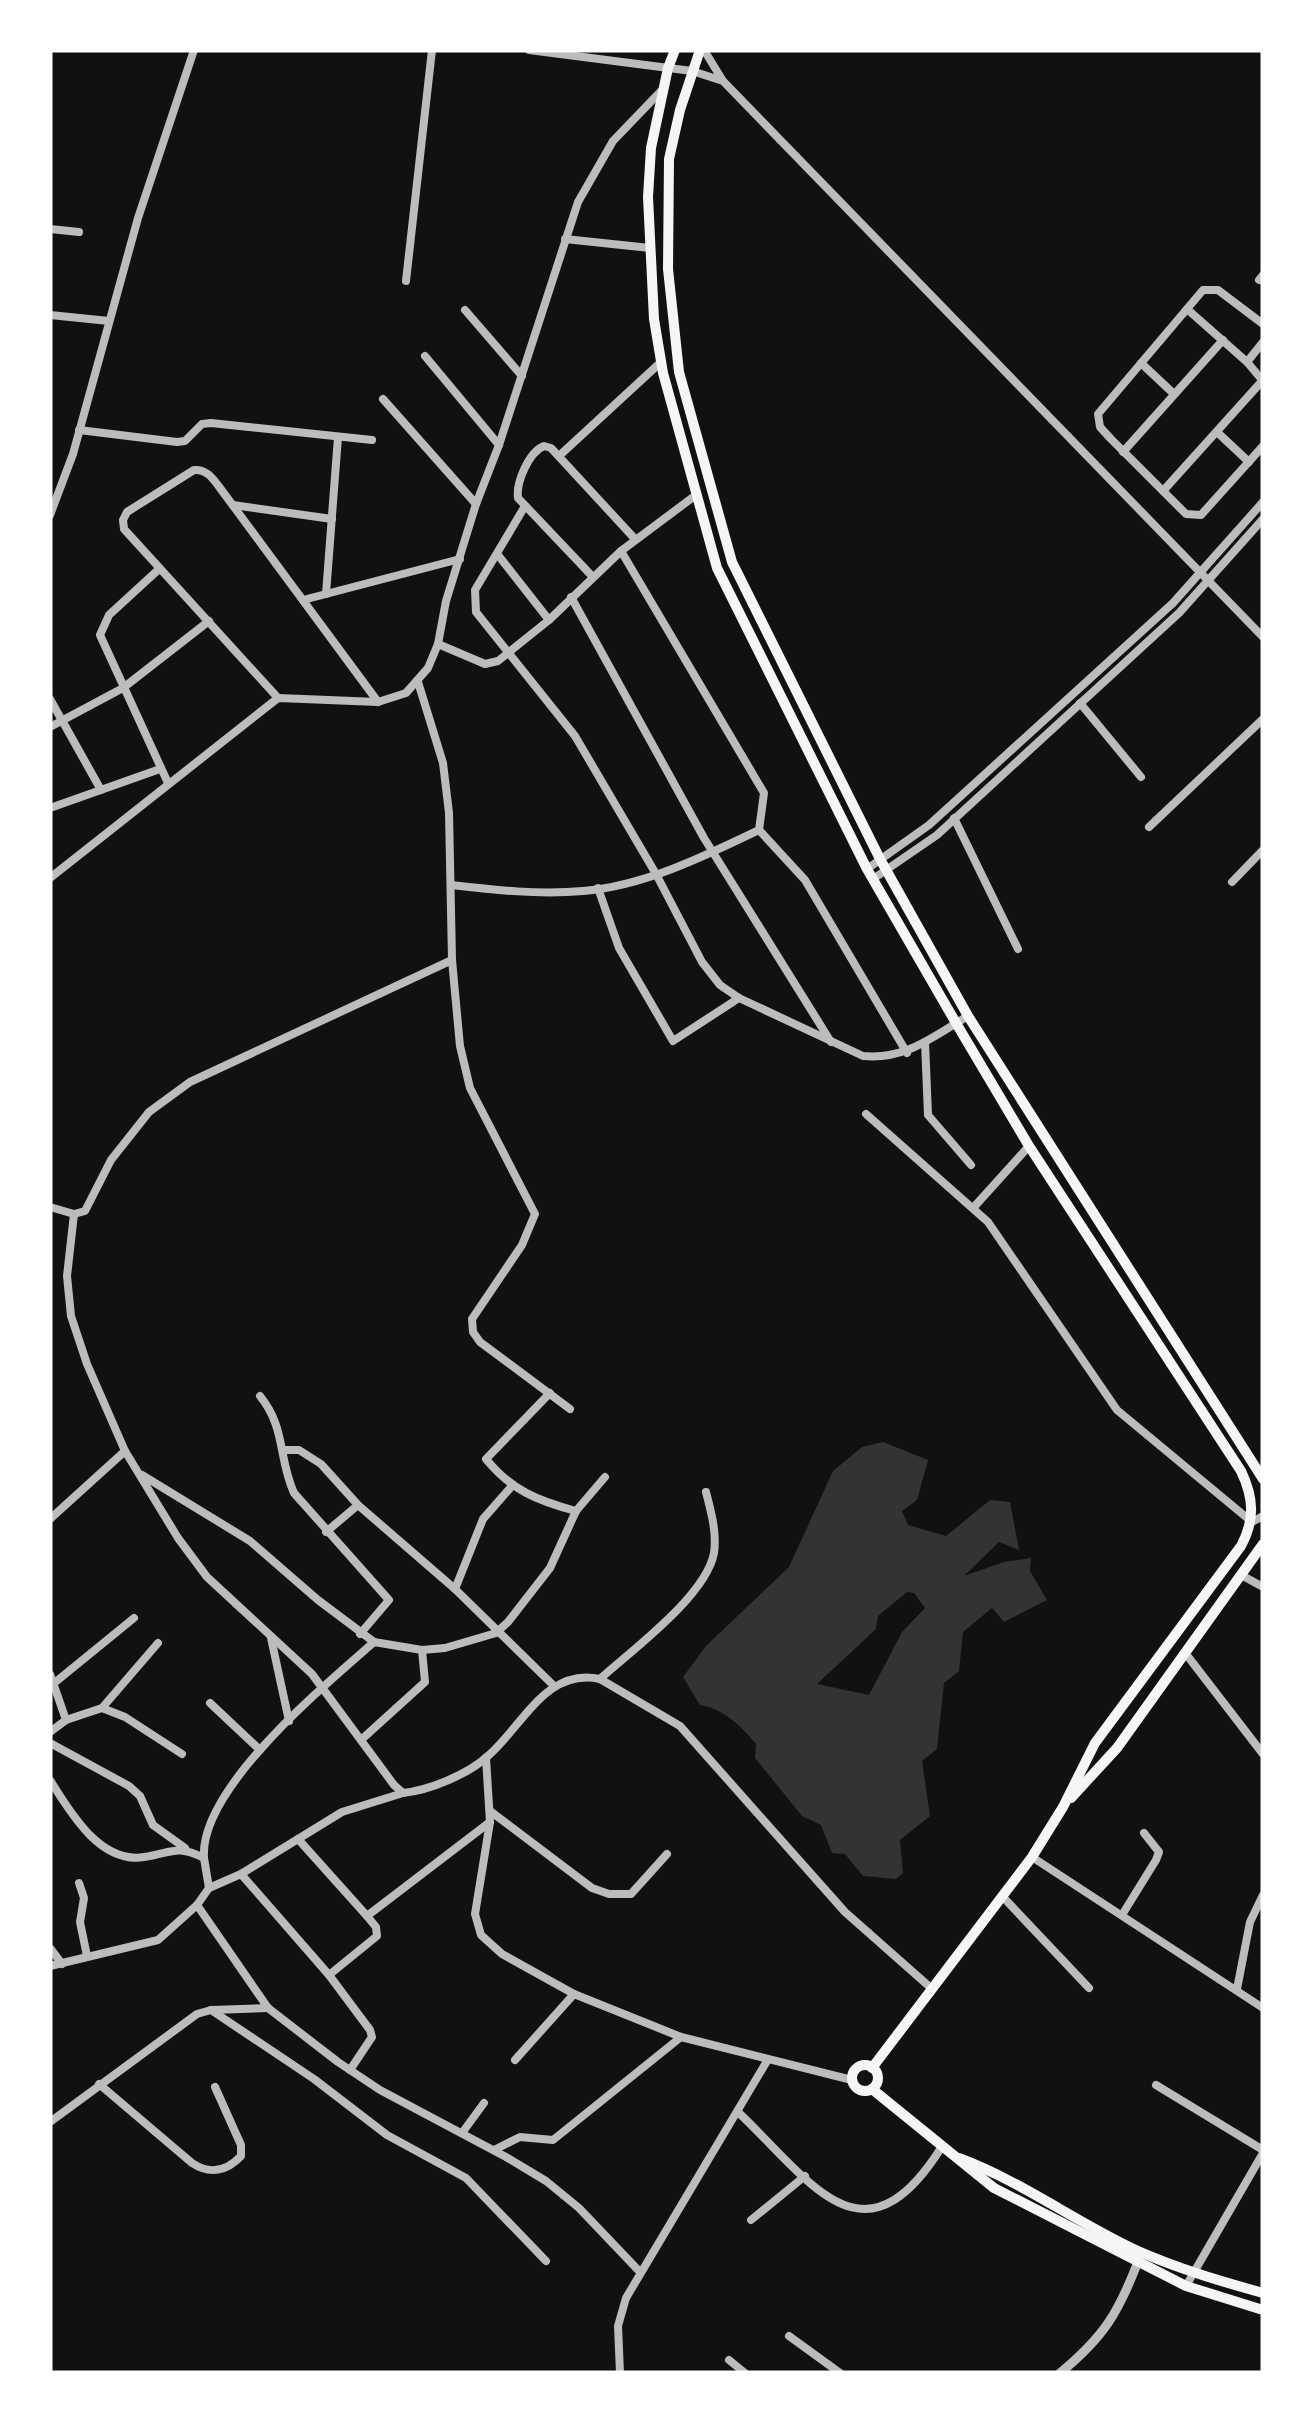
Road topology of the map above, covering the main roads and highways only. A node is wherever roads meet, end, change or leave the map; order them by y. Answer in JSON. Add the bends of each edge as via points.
{"nodes":[{"id":1,"x":675,"y":50,"type":"edge"},
{"id":2,"x":702,"y":50,"type":"edge"},
{"id":3,"x":1263,"y":1480,"type":"edge"},
{"id":4,"x":1257,"y":1519,"type":"edge"},
{"id":5,"x":1263,"y":1544,"type":"edge"},
{"id":6,"x":1064,"y":1807,"type":"junction"},
{"id":7,"x":872,"y":2068,"type":"junction"},
{"id":8,"x":872,"y":2089,"type":"junction"},
{"id":9,"x":1140,"y":2258,"type":"junction"},
{"id":10,"x":1263,"y":2293,"type":"edge"},
{"id":11,"x":1263,"y":2310,"type":"edge"}],
"edges":[{"from":1,"to":4,"type":"main road","via":[[651,148],[654,320],[717,568],[870,874],[1030,1146],[1241,1470]]},
{"from":2,"to":3,"type":"main road","via":[[680,110],[668,176],[668,270],[679,372],[732,562],[882,864],[968,1016]]},
{"from":4,"to":6,"type":"main road","via":[[1095,1744]]},
{"from":5,"to":6,"type":"main road","via":[[1118,1748]]},
{"from":6,"to":7,"type":"main road"},
{"from":7,"to":8,"type":"main road","via":[[878,2079]]},
{"from":7,"to":8,"type":"main road","via":[[856,2068],[852,2080],[860,2090]]},
{"from":8,"to":9,"type":"main road","via":[[994,2188]]},
{"from":9,"to":10,"type":"main road"},
{"from":9,"to":11,"type":"main road","via":[[1186,2286]]}]}
